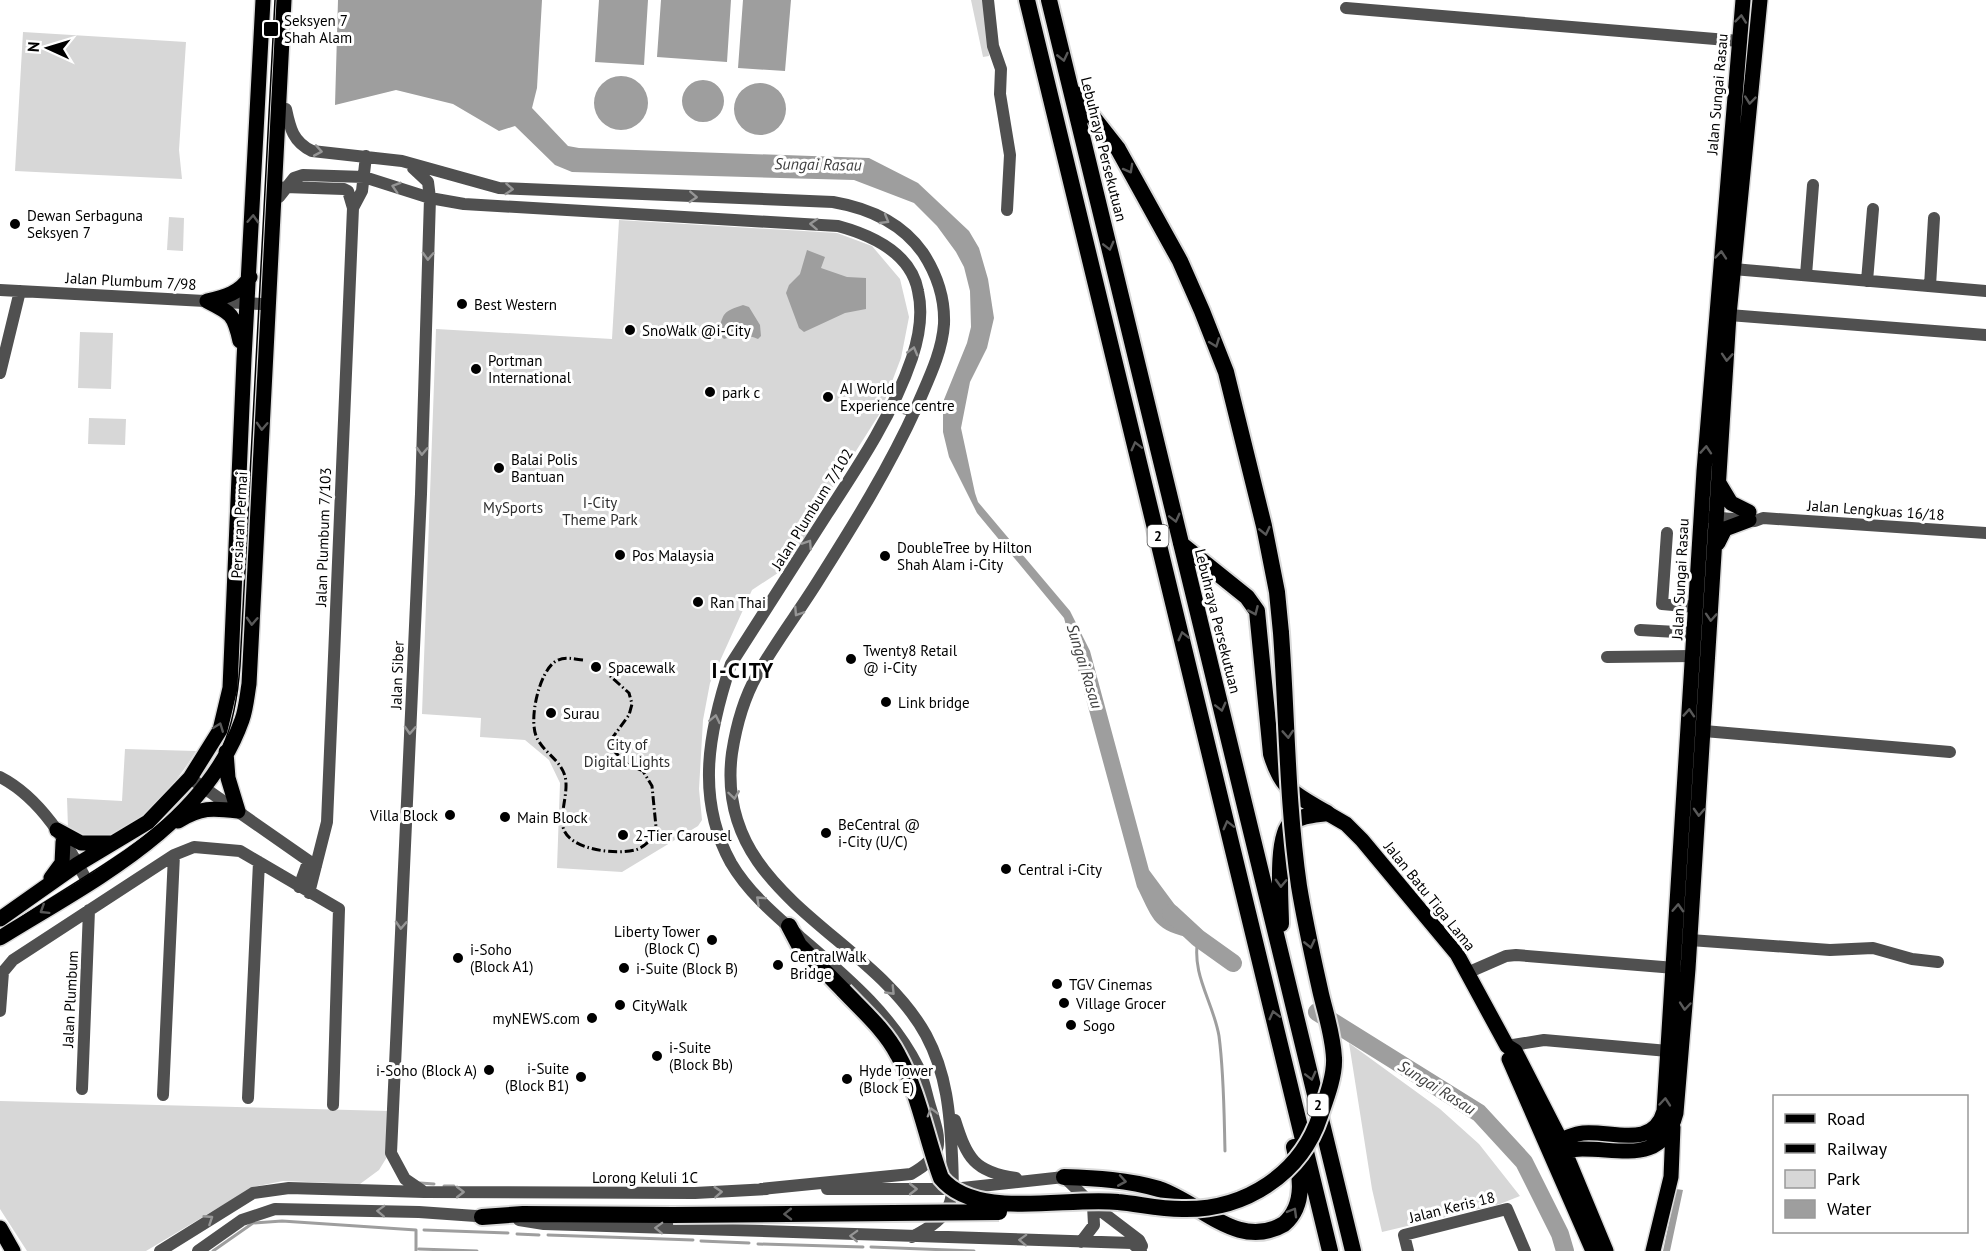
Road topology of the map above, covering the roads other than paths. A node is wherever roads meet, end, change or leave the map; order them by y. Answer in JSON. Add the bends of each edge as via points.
{"nodes":[{"id":1,"x":263,"y":0,"type":"edge"},
{"id":2,"x":284,"y":0,"type":"edge"},
{"id":3,"x":293,"y":0,"type":"edge"},
{"id":4,"x":988,"y":0,"type":"edge"},
{"id":5,"x":1027,"y":0,"type":"edge"},
{"id":6,"x":1049,"y":0,"type":"edge"},
{"id":7,"x":1743,"y":0,"type":"edge"},
{"id":8,"x":1760,"y":0,"type":"edge"},
{"id":9,"x":1346,"y":8,"type":"dead end"},
{"id":10,"x":1739,"y":42,"type":"junction"},
{"id":11,"x":1070,"y":87,"type":"junction"},
{"id":12,"x":286,"y":109,"type":"junction"},
{"id":13,"x":366,"y":156,"type":"junction"},
{"id":14,"x":402,"y":161,"type":"junction"},
{"id":15,"x":364,"y":177,"type":"junction"},
{"id":16,"x":1813,"y":185,"type":"dead end"},
{"id":17,"x":279,"y":194,"type":"junction"},
{"id":18,"x":430,"y":198,"type":"junction"},
{"id":19,"x":353,"y":208,"type":"junction"},
{"id":20,"x":1873,"y":209,"type":"dead end"},
{"id":21,"x":1007,"y":210,"type":"dead end"},
{"id":22,"x":1934,"y":218,"type":"dead end"},
{"id":23,"x":1733,"y":269,"type":"junction"},
{"id":24,"x":1806,"y":275,"type":"junction"},
{"id":25,"x":250,"y":277,"type":"junction"},
{"id":26,"x":1867,"y":281,"type":"junction"},
{"id":27,"x":1929,"y":286,"type":"junction"},
{"id":28,"x":0,"y":290,"type":"edge"},
{"id":29,"x":20,"y":291,"type":"junction"},
{"id":30,"x":1986,"y":291,"type":"edge"},
{"id":31,"x":207,"y":301,"type":"junction"},
{"id":32,"x":254,"y":304,"type":"junction"},
{"id":33,"x":1730,"y":315,"type":"junction"},
{"id":34,"x":1986,"y":335,"type":"edge"},
{"id":35,"x":244,"y":359,"type":"junction"},
{"id":36,"x":0,"y":373,"type":"edge"},
{"id":37,"x":264,"y":388,"type":"junction"},
{"id":38,"x":891,"y":405,"type":"junction"},
{"id":39,"x":915,"y":411,"type":"junction"},
{"id":40,"x":1718,"y":480,"type":"junction"},
{"id":41,"x":1710,"y":513,"type":"junction"},
{"id":42,"x":1754,"y":516,"type":"junction"},
{"id":43,"x":1668,"y":533,"type":"dead end"},
{"id":44,"x":1986,"y":533,"type":"edge"},
{"id":45,"x":1181,"y":544,"type":"junction"},
{"id":46,"x":1715,"y":559,"type":"junction"},
{"id":47,"x":1696,"y":608,"type":"junction"},
{"id":48,"x":1640,"y":630,"type":"dead end"},
{"id":49,"x":1695,"y":633,"type":"junction"},
{"id":50,"x":1694,"y":656,"type":"junction"},
{"id":51,"x":1607,"y":657,"type":"dead end"},
{"id":52,"x":1704,"y":731,"type":"junction"},
{"id":53,"x":226,"y":752,"type":"junction"},
{"id":54,"x":1950,"y":752,"type":"dead end"},
{"id":55,"x":0,"y":777,"type":"edge"},
{"id":56,"x":190,"y":778,"type":"junction"},
{"id":57,"x":204,"y":787,"type":"junction"},
{"id":58,"x":238,"y":811,"type":"junction"},
{"id":59,"x":1327,"y":813,"type":"junction"},
{"id":60,"x":163,"y":831,"type":"junction"},
{"id":61,"x":60,"y":836,"type":"junction"},
{"id":62,"x":115,"y":843,"type":"junction"},
{"id":63,"x":174,"y":855,"type":"junction"},
{"id":64,"x":259,"y":862,"type":"junction"},
{"id":65,"x":78,"y":864,"type":"junction"},
{"id":66,"x":312,"y":864,"type":"junction"},
{"id":67,"x":88,"y":883,"type":"junction"},
{"id":68,"x":304,"y":890,"type":"junction"},
{"id":69,"x":25,"y":903,"type":"junction"},
{"id":70,"x":89,"y":910,"type":"junction"},
{"id":71,"x":0,"y":919,"type":"edge"},
{"id":72,"x":789,"y":927,"type":"junction"},
{"id":73,"x":0,"y":938,"type":"edge"},
{"id":74,"x":1690,"y":940,"type":"junction"},
{"id":75,"x":1282,"y":958,"type":"junction"},
{"id":76,"x":1938,"y":962,"type":"dead end"},
{"id":77,"x":1675,"y":968,"type":"junction"},
{"id":78,"x":1467,"y":973,"type":"junction"},
{"id":79,"x":0,"y":1011,"type":"edge"},
{"id":80,"x":1508,"y":1046,"type":"junction"},
{"id":81,"x":1668,"y":1051,"type":"junction"},
{"id":82,"x":1288,"y":1072,"type":"junction"},
{"id":83,"x":82,"y":1089,"type":"dead end"},
{"id":84,"x":163,"y":1095,"type":"dead end"},
{"id":85,"x":248,"y":1098,"type":"dead end"},
{"id":86,"x":333,"y":1105,"type":"dead end"},
{"id":87,"x":951,"y":1107,"type":"junction"},
{"id":88,"x":1547,"y":1113,"type":"junction"},
{"id":89,"x":1673,"y":1126,"type":"junction"},
{"id":90,"x":1582,"y":1132,"type":"junction"},
{"id":91,"x":1556,"y":1147,"type":"junction"},
{"id":92,"x":1597,"y":1149,"type":"junction"},
{"id":93,"x":1064,"y":1177,"type":"junction"},
{"id":94,"x":1038,"y":1182,"type":"junction"},
{"id":95,"x":762,"y":1189,"type":"junction"},
{"id":96,"x":953,"y":1189,"type":"junction"},
{"id":97,"x":424,"y":1192,"type":"junction"},
{"id":98,"x":1582,"y":1193,"type":"junction"},
{"id":99,"x":1093,"y":1205,"type":"junction"},
{"id":100,"x":1161,"y":1208,"type":"junction"},
{"id":101,"x":483,"y":1216,"type":"junction"},
{"id":102,"x":0,"y":1228,"type":"edge"},
{"id":103,"x":912,"y":1237,"type":"junction"},
{"id":104,"x":1082,"y":1242,"type":"junction"},
{"id":105,"x":13,"y":1251,"type":"edge"},
{"id":106,"x":160,"y":1251,"type":"edge"},
{"id":107,"x":198,"y":1251,"type":"edge"},
{"id":108,"x":1143,"y":1251,"type":"edge"},
{"id":109,"x":1330,"y":1251,"type":"edge"},
{"id":110,"x":1353,"y":1251,"type":"edge"},
{"id":111,"x":1408,"y":1251,"type":"edge"},
{"id":112,"x":1525,"y":1251,"type":"edge"},
{"id":113,"x":1593,"y":1251,"type":"edge"},
{"id":114,"x":1606,"y":1251,"type":"edge"},
{"id":115,"x":1653,"y":1251,"type":"edge"}],
"edges":[{"from":25,"to":1,"type":"main road","name":"Persiaran Permai","one_way":true},
{"from":2,"to":17,"type":"main road","name":"Persiaran Permai"},
{"from":3,"to":12,"type":"main road"},
{"from":4,"to":21,"type":"street","via":[[993,45],[1001,69],[1000,94],[1009,148]]},
{"from":82,"to":5,"type":"highway","number":"2","one_way":true},
{"from":6,"to":11,"type":"highway","name":"Lebuhraya Persekutuan","number":"2","one_way":true},
{"from":10,"to":7,"type":"main road","name":"Jalan Sungai Rasau","one_way":true},
{"from":8,"to":23,"type":"main road","name":"Jalan Sungai Rasau","one_way":true},
{"from":9,"to":10,"type":"street"},
{"from":41,"to":10,"type":"main road","name":"Jalan Sungai Rasau","one_way":true},
{"from":11,"to":45,"type":"highway","name":"Lebuhraya Persekutuan","number":"2","one_way":true},
{"from":11,"to":100,"type":"highway","one_way":true,"bridge":true,"via":[[1118,149],[1180,261],[1226,372],[1277,592],[1294,846],[1334,1060],[1314,1130],[1285,1172],[1257,1192],[1224,1205]]},
{"from":12,"to":13,"type":"street","one_way":true,"via":[[294,137],[305,148]]},
{"from":12,"to":17,"type":"main road"},
{"from":13,"to":14,"type":"street"},
{"from":13,"to":15,"type":"street","name":"Jalan Plumbum 7/103"},
{"from":14,"to":18,"type":"street","via":[[429,182]]},
{"from":14,"to":39,"type":"street","one_way":true,"via":[[499,188],[833,202],[858,206],[887,220],[915,242],[932,267],[942,295],[944,324],[935,364]]},
{"from":15,"to":17,"type":"street","name":"Jalan Plumbum 7/102","via":[[298,175]]},
{"from":18,"to":15,"type":"street","name":"Jalan Plumbum 7/102","one_way":true},
{"from":15,"to":19,"type":"street","name":"Jalan Plumbum 7/103"},
{"from":16,"to":24,"type":"street"},
{"from":17,"to":19,"type":"street","via":[[344,189]]},
{"from":17,"to":32,"type":"main road","via":[[264,236]]},
{"from":17,"to":37,"type":"main road","name":"Persiaran Permai","via":[[271,237]]},
{"from":38,"to":18,"type":"street","name":"Jalan Plumbum 7/102","one_way":true,"via":[[912,358],[921,317],[918,289],[906,267],[886,245],[867,234],[838,226],[514,209]]},
{"from":18,"to":97,"type":"street","name":"Jalan Siber","one_way":true,"via":[[421,494],[391,1153],[405,1179]]},
{"from":19,"to":66,"type":"street","name":"Jalan Plumbum 7/103","via":[[327,822]]},
{"from":20,"to":26,"type":"street"},
{"from":22,"to":27,"type":"street"},
{"from":23,"to":24,"type":"street"},
{"from":23,"to":33,"type":"main road","name":"Jalan Sungai Rasau"},
{"from":24,"to":26,"type":"street"},
{"from":25,"to":31,"type":"main road","via":[[231,296]]},
{"from":25,"to":32,"type":"main road","name":"Persiaran Permai"},
{"from":26,"to":27,"type":"street"},
{"from":27,"to":30,"type":"street"},
{"from":28,"to":29,"type":"street","name":"Jalan Plumbum 7/98"},
{"from":29,"to":31,"type":"street","name":"Jalan Plumbum 7/98"},
{"from":29,"to":36,"type":"street"},
{"from":31,"to":32,"type":"street","name":"Jalan Plumbum 7/98"},
{"from":31,"to":35,"type":"main road","via":[[230,312],[236,321]]},
{"from":32,"to":35,"type":"main road","name":"Persiaran Permai"},
{"from":32,"to":37,"type":"main road","via":[[258,368]]},
{"from":33,"to":34,"type":"street"},
{"from":33,"to":40,"type":"main road","name":"Jalan Sungai Rasau","one_way":true},
{"from":56,"to":35,"type":"main road","name":"Persiaran Permai","one_way":true,"via":[[220,730],[230,688]]},
{"from":37,"to":53,"type":"main road","name":"Persiaran Permai","one_way":true,"via":[[249,684],[242,720]]},
{"from":38,"to":39,"type":"street"},
{"from":72,"to":38,"type":"street","name":"Jalan Plumbum 7/102","one_way":true,"via":[[751,891],[731,862],[714,819],[709,783],[710,745],[731,664],[860,462]]},
{"from":39,"to":87,"type":"street","one_way":true,"via":[[863,509],[755,677],[738,724],[732,756],[733,794],[743,836],[765,874],[886,985],[914,1016],[937,1060]]},
{"from":40,"to":41,"type":"main road","name":"Jalan Sungai Rasau"},
{"from":40,"to":42,"type":"main road","via":[[1726,498]]},
{"from":41,"to":42,"type":"street","name":"Jalan Lengkuas 16/18"},
{"from":41,"to":46,"type":"main road","name":"Jalan Sungai Rasau"},
{"from":41,"to":47,"type":"main road","name":"Jalan Sungai Rasau"},
{"from":42,"to":44,"type":"street","name":"Jalan Lengkuas 16/18"},
{"from":42,"to":46,"type":"main road","via":[[1725,529]]},
{"from":43,"to":47,"type":"street","via":[[1662,604]]},
{"from":45,"to":59,"type":"highway","one_way":true,"via":[[1247,597],[1257,611],[1270,754],[1283,785]]},
{"from":45,"to":75,"type":"highway","name":"Lebuhraya Persekutuan","number":"2","one_way":true},
{"from":46,"to":52,"type":"main road","name":"Jalan Sungai Rasau","one_way":true},
{"from":47,"to":49,"type":"main road","name":"Jalan Sungai Rasau"},
{"from":48,"to":49,"type":"street"},
{"from":49,"to":50,"type":"main road","name":"Jalan Sungai Rasau"},
{"from":50,"to":51,"type":"street"},
{"from":77,"to":50,"type":"main road","name":"Jalan Sungai Rasau","one_way":true},
{"from":52,"to":54,"type":"street"},
{"from":52,"to":74,"type":"main road","name":"Jalan Sungai Rasau","one_way":true},
{"from":53,"to":57,"type":"main road","name":"Persiaran Permai"},
{"from":53,"to":58,"type":"main road","via":[[228,778]]},
{"from":55,"to":61,"type":"street","via":[[27,796]]},
{"from":56,"to":57,"type":"street"},
{"from":56,"to":62,"type":"main road","name":"Persiaran Permai","via":[[148,822]]},
{"from":57,"to":58,"type":"street"},
{"from":57,"to":60,"type":"main road","name":"Persiaran Permai"},
{"from":58,"to":60,"type":"main road","via":[[194,811]]},
{"from":58,"to":66,"type":"street"},
{"from":59,"to":75,"type":"highway","one_way":true,"via":[[1306,816],[1285,831],[1280,891]]},
{"from":59,"to":78,"type":"main road","name":"Jalan Batu Tiga Lama","via":[[1362,840],[1457,954]]},
{"from":60,"to":67,"type":"main road","name":"Persiaran Permai"},
{"from":61,"to":62,"type":"main road","via":[[81,843]]},
{"from":61,"to":65,"type":"street"},
{"from":61,"to":69,"type":"main road","via":[[62,863],[58,872]]},
{"from":62,"to":65,"type":"main road","name":"Persiaran Permai"},
{"from":63,"to":64,"type":"street","via":[[194,847],[240,851]]},
{"from":63,"to":70,"type":"street"},
{"from":63,"to":84,"type":"street"},
{"from":64,"to":68,"type":"street"},
{"from":64,"to":85,"type":"street"},
{"from":65,"to":67,"type":"street"},
{"from":65,"to":69,"type":"main road","name":"Persiaran Permai"},
{"from":66,"to":68,"type":"street","name":"Jalan Plumbum 7/103"},
{"from":67,"to":73,"type":"main road","name":"Persiaran Permai","one_way":true},
{"from":68,"to":86,"type":"street","via":[[333,904],[340,913]]},
{"from":69,"to":71,"type":"main road","name":"Persiaran Permai"},
{"from":70,"to":79,"type":"street","via":[[13,960],[3,972]]},
{"from":70,"to":83,"type":"street","name":"Jalan Plumbum"},
{"from":95,"to":72,"type":"street","name":"Jalan Plumbum 7/102","one_way":true,"via":[[911,1174],[930,1163],[937,1153],[934,1117],[919,1069],[896,1029]]},
{"from":72,"to":100,"type":"highway","bridge":true,"via":[[799,945],[897,1052],[941,1178],[957,1193],[999,1203],[1114,1201]]},
{"from":74,"to":76,"type":"street","via":[[1830,950],[1873,948]]},
{"from":74,"to":89,"type":"main road","name":"Jalan Sungai Rasau","one_way":true},
{"from":75,"to":110,"type":"highway","name":"Lebuhraya Persekutuan","number":"2","one_way":true},
{"from":77,"to":78,"type":"street","via":[[1516,955]]},
{"from":77,"to":81,"type":"main road","name":"Jalan Sungai Rasau"},
{"from":78,"to":80,"type":"main road","name":"Jalan Batu Tiga Lama"},
{"from":80,"to":81,"type":"street","via":[[1544,1040]]},
{"from":80,"to":88,"type":"main road","name":"Jalan Batu Tiga Lama","via":[[1515,1051]]},
{"from":80,"to":91,"type":"main road","name":"Jalan Batu Tiga Lama","via":[[1507,1056]]},
{"from":90,"to":81,"type":"main road","name":"Jalan Sungai Rasau","one_way":true,"via":[[1627,1136],[1649,1132],[1662,1119]]},
{"from":93,"to":82,"type":"highway","one_way":true,"via":[[1108,1179],[1161,1190],[1230,1232],[1256,1237],[1274,1233],[1291,1218],[1301,1183],[1290,1130]]},
{"from":82,"to":109,"type":"highway","number":"2"},
{"from":87,"to":94,"type":"street","via":[[965,1150],[977,1166],[998,1176]]},
{"from":87,"to":96,"type":"street"},
{"from":88,"to":90,"type":"main road"},
{"from":88,"to":91,"type":"main road","name":"Jalan Batu Tiga Lama"},
{"from":89,"to":92,"type":"main road","via":[[1663,1141],[1647,1149]]},
{"from":89,"to":115,"type":"main road","name":"Jalan Sungai Rasau","via":[[1671,1177]]},
{"from":90,"to":91,"type":"main road"},
{"from":91,"to":92,"type":"main road"},
{"from":91,"to":98,"type":"main road","name":"Jalan Batu Tiga Lama"},
{"from":91,"to":113,"type":"main road","name":"Jalan Batu Tiga Lama"},
{"from":92,"to":98,"type":"main road","via":[[1581,1166]]},
{"from":93,"to":94,"type":"street","name":"Lorong Keluli 1C"},
{"from":93,"to":99,"type":"street"},
{"from":94,"to":96,"type":"street","name":"Lorong Keluli 1C"},
{"from":95,"to":96,"type":"street","name":"Lorong Keluli 1C","one_way":true},
{"from":97,"to":95,"type":"street","name":"Lorong Keluli 1C","one_way":true,"via":[[695,1193]]},
{"from":96,"to":103,"type":"street","via":[[950,1205],[939,1223]]},
{"from":106,"to":97,"type":"street","name":"Lorong Keluli 1C","one_way":true,"via":[[253,1194],[289,1188]]},
{"from":98,"to":114,"type":"main road","name":"Jalan Batu Tiga Lama"},
{"from":99,"to":104,"type":"street","via":[[1095,1225]]},
{"from":99,"to":108,"type":"street","via":[[1139,1240]]},
{"from":100,"to":101,"type":"highway","one_way":true,"bridge":true},
{"from":103,"to":101,"type":"street","one_way":true,"via":[[544,1224]]},
{"from":101,"to":107,"type":"street","one_way":true,"via":[[275,1209],[242,1220]]},
{"from":102,"to":105,"type":"main road"},
{"from":104,"to":103,"type":"street","one_way":true},
{"from":104,"to":108,"type":"street","via":[[1132,1244]]},
{"from":111,"to":112,"type":"street","name":"Jalan Keris 18","via":[[1404,1235],[1507,1209]]}]}
